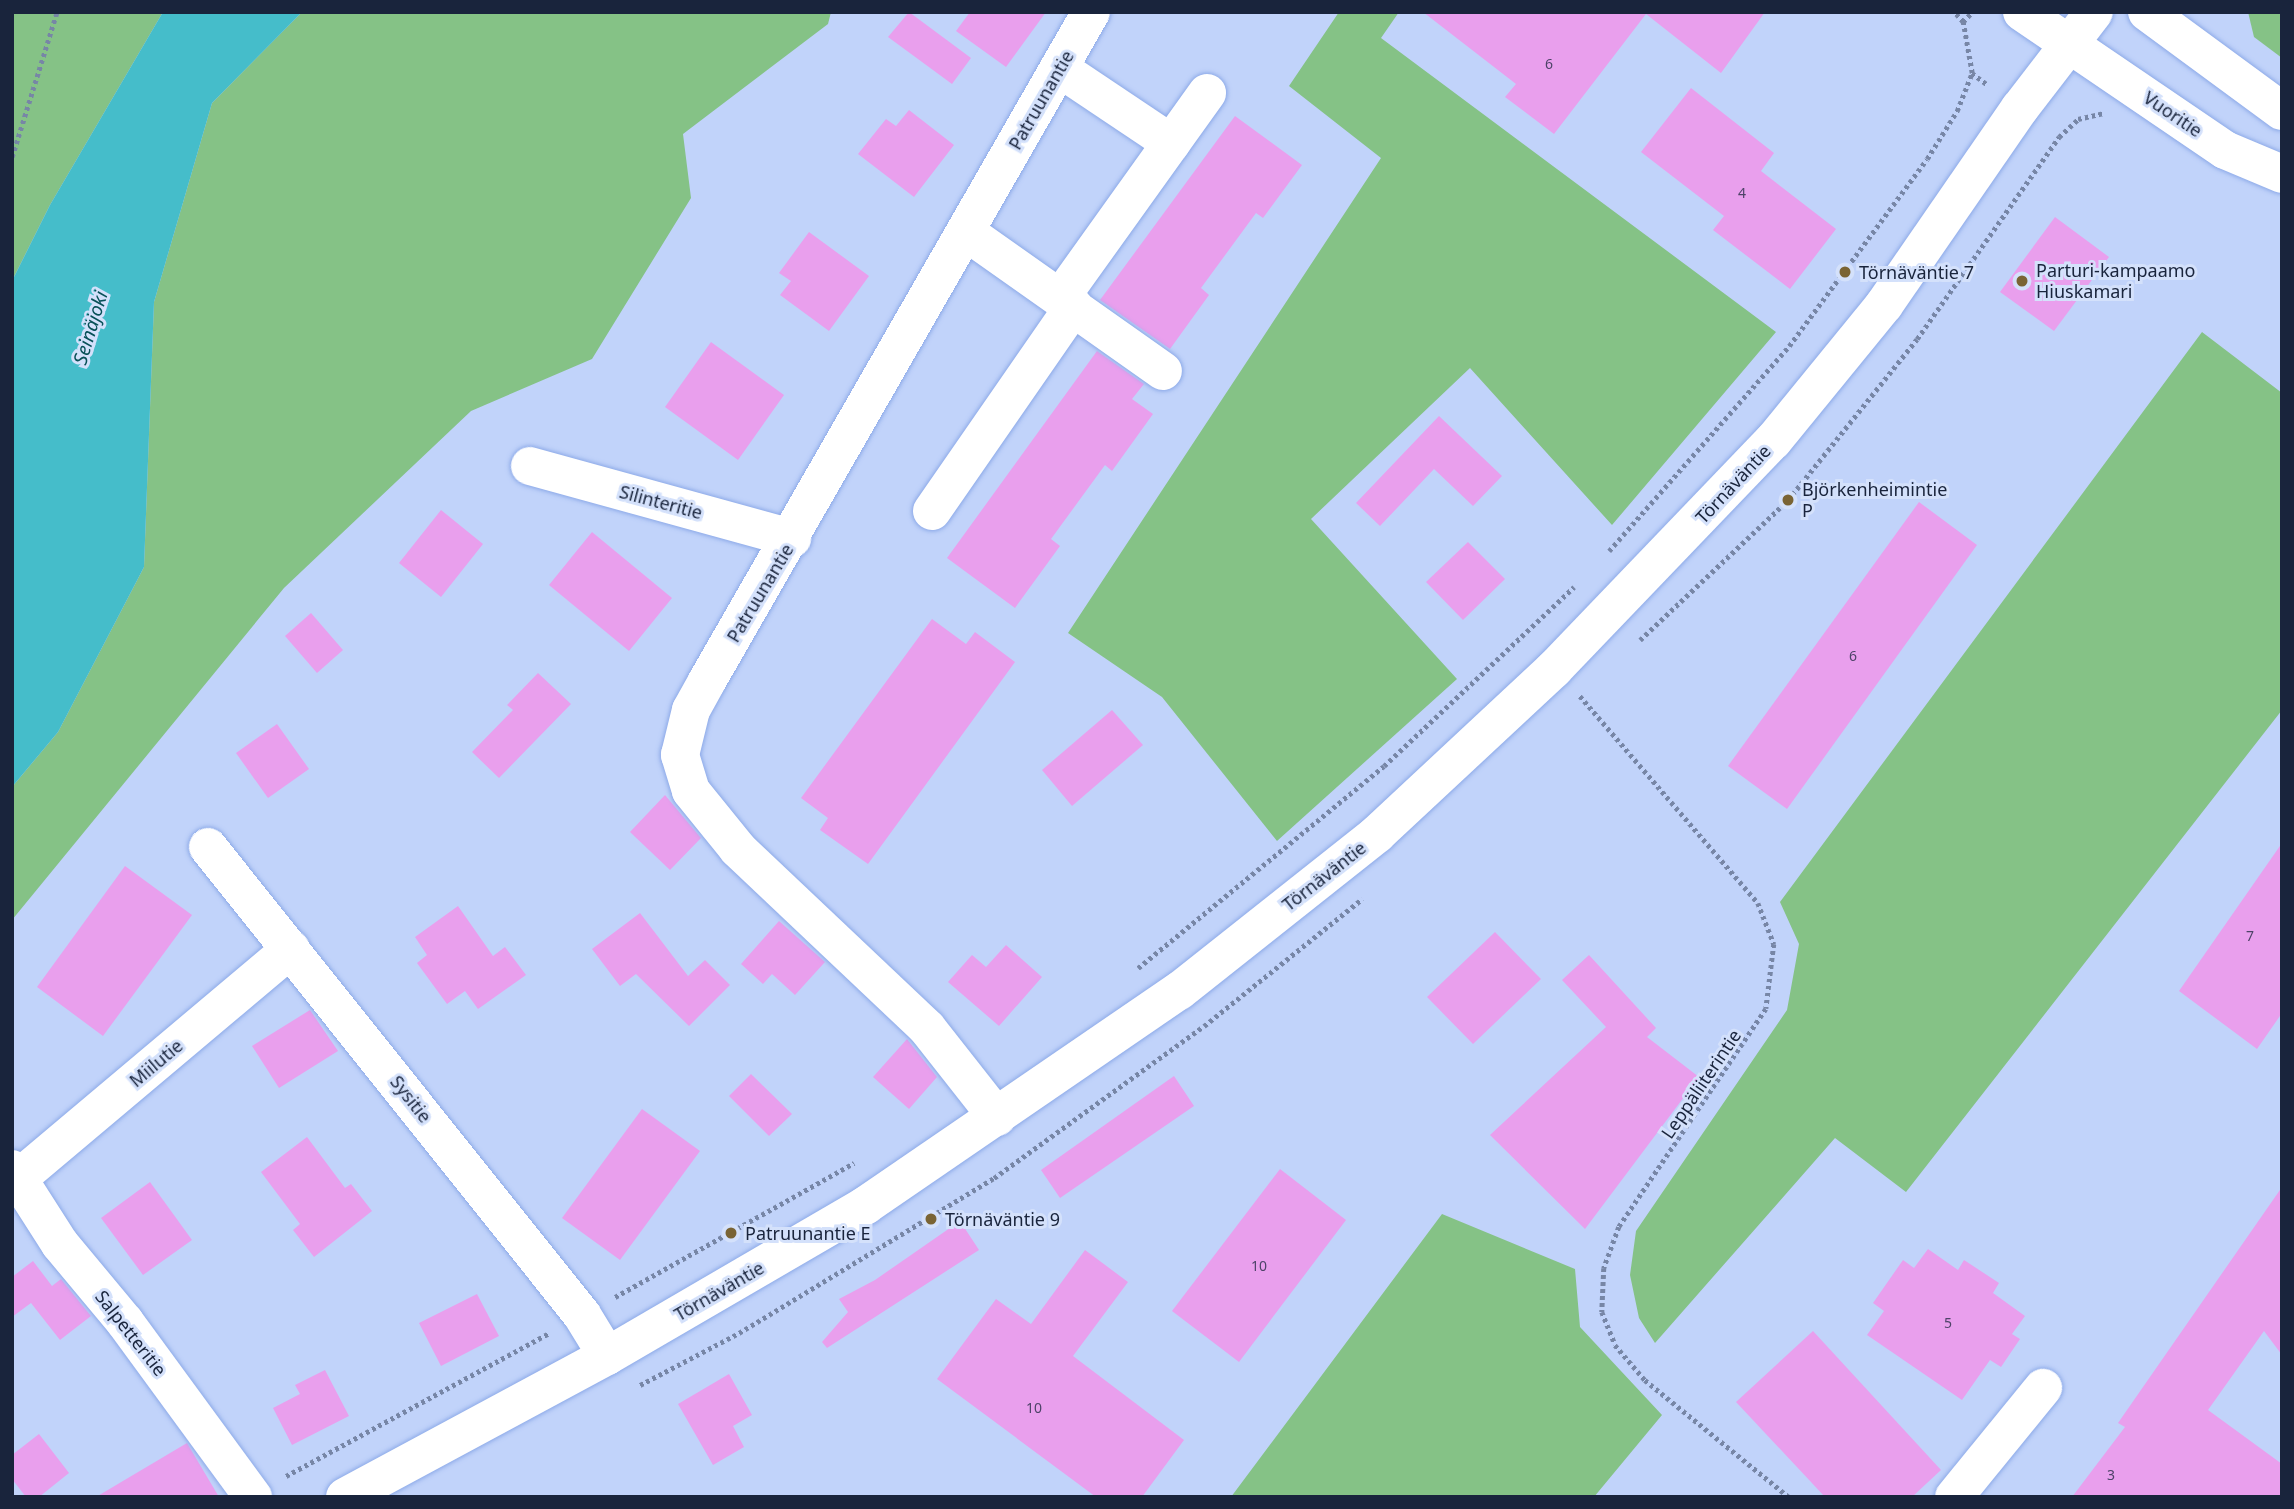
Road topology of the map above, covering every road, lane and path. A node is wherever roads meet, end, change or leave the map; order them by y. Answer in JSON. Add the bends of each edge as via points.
{"nodes":[{"id":1,"x":57,"y":12,"type":"edge"},
{"id":2,"x":1091,"y":12,"type":"edge"},
{"id":3,"x":1954,"y":12,"type":"edge"},
{"id":4,"x":1972,"y":12,"type":"edge"},
{"id":5,"x":2022,"y":12,"type":"edge"},
{"id":6,"x":2094,"y":12,"type":"edge"},
{"id":7,"x":2147,"y":12,"type":"edge"},
{"id":8,"x":1963,"y":22,"type":"junction"},
{"id":9,"x":2070,"y":44,"type":"junction"},
{"id":10,"x":1059,"y":68,"type":"junction"},
{"id":11,"x":1207,"y":93,"type":"dead end"},
{"id":12,"x":2282,"y":111,"type":"edge"},
{"id":13,"x":1171,"y":144,"type":"junction"},
{"id":14,"x":12,"y":157,"type":"edge"},
{"id":15,"x":2282,"y":174,"type":"edge"},
{"id":16,"x":966,"y":232,"type":"junction"},
{"id":17,"x":1067,"y":301,"type":"junction"},
{"id":18,"x":1163,"y":371,"type":"dead end"},
{"id":19,"x":530,"y":466,"type":"dead end"},
{"id":20,"x":932,"y":511,"type":"dead end"},
{"id":21,"x":792,"y":538,"type":"junction"},
{"id":22,"x":1604,"y":556,"type":"dead end"},
{"id":23,"x":1577,"y":585,"type":"dead end"},
{"id":24,"x":1554,"y":670,"type":"junction"},
{"id":25,"x":208,"y":847,"type":"dead end"},
{"id":26,"x":291,"y":948,"type":"junction"},
{"id":27,"x":1126,"y":978,"type":"dead end"},
{"id":28,"x":997,"y":1117,"type":"junction"},
{"id":29,"x":858,"y":1160,"type":"dead end"},
{"id":30,"x":16,"y":1172,"type":"edge"},
{"id":31,"x":582,"y":1315,"type":"junction"},
{"id":32,"x":607,"y":1356,"type":"junction"},
{"id":33,"x":2043,"y":1388,"type":"dead end"},
{"id":34,"x":252,"y":1496,"type":"edge"},
{"id":35,"x":345,"y":1497,"type":"edge"},
{"id":36,"x":1789,"y":1497,"type":"edge"},
{"id":37,"x":1954,"y":1497,"type":"edge"}],
"edges":[{"from":1,"to":14,"type":"path"},
{"from":2,"to":10,"type":"street","name":"Patruunantie"},
{"from":3,"to":8,"type":"path"},
{"from":4,"to":8,"type":"path"},
{"from":5,"to":9,"type":"street","name":"Vuoritie"},
{"from":6,"to":9,"type":"street","name":"Törnäväntie"},
{"from":7,"to":12,"type":"street"},
{"from":8,"to":22,"type":"path","via":[[1972,73],[1957,111],[1927,159],[1789,346]]},
{"from":9,"to":15,"type":"street","name":"Vuoritie","via":[[2225,150]]},
{"from":9,"to":24,"type":"street","name":"Törnäväntie","via":[[1884,305],[1782,431]]},
{"from":10,"to":13,"type":"street"},
{"from":10,"to":16,"type":"street","name":"Patruunantie"},
{"from":11,"to":13,"type":"street"},
{"from":13,"to":17,"type":"street"},
{"from":16,"to":17,"type":"street"},
{"from":16,"to":21,"type":"street","name":"Patruunantie"},
{"from":17,"to":18,"type":"street"},
{"from":17,"to":20,"type":"street"},
{"from":19,"to":21,"type":"street","name":"Silinteritie"},
{"from":21,"to":28,"type":"street","name":"Patruunantie","via":[[691,710],[680,755],[691,791],[738,849],[927,1028]]},
{"from":23,"to":27,"type":"path","via":[[1384,766]]},
{"from":24,"to":28,"type":"street","name":"Törnäväntie","via":[[1377,834],[1179,991]]},
{"from":24,"to":36,"type":"path","name":"Leppäliiterintie","via":[[1758,903],[1774,944],[1774,976],[1760,1019],[1619,1227],[1604,1268],[1602,1312],[1615,1345],[1645,1380]]},
{"from":25,"to":26,"type":"street","name":"Sysitie"},
{"from":26,"to":30,"type":"street","name":"Miilutie"},
{"from":26,"to":31,"type":"street","name":"Sysitie"},
{"from":28,"to":32,"type":"street","name":"Törnäväntie","via":[[866,1205]]},
{"from":29,"to":31,"type":"path"},
{"from":30,"to":34,"type":"street","name":"Salpetteritie","via":[[60,1244],[125,1322]]},
{"from":31,"to":32,"type":"street","name":"Sysitie"},
{"from":31,"to":34,"type":"path"},
{"from":32,"to":35,"type":"street","name":"Törnäväntie"},
{"from":33,"to":37,"type":"street"}]}
